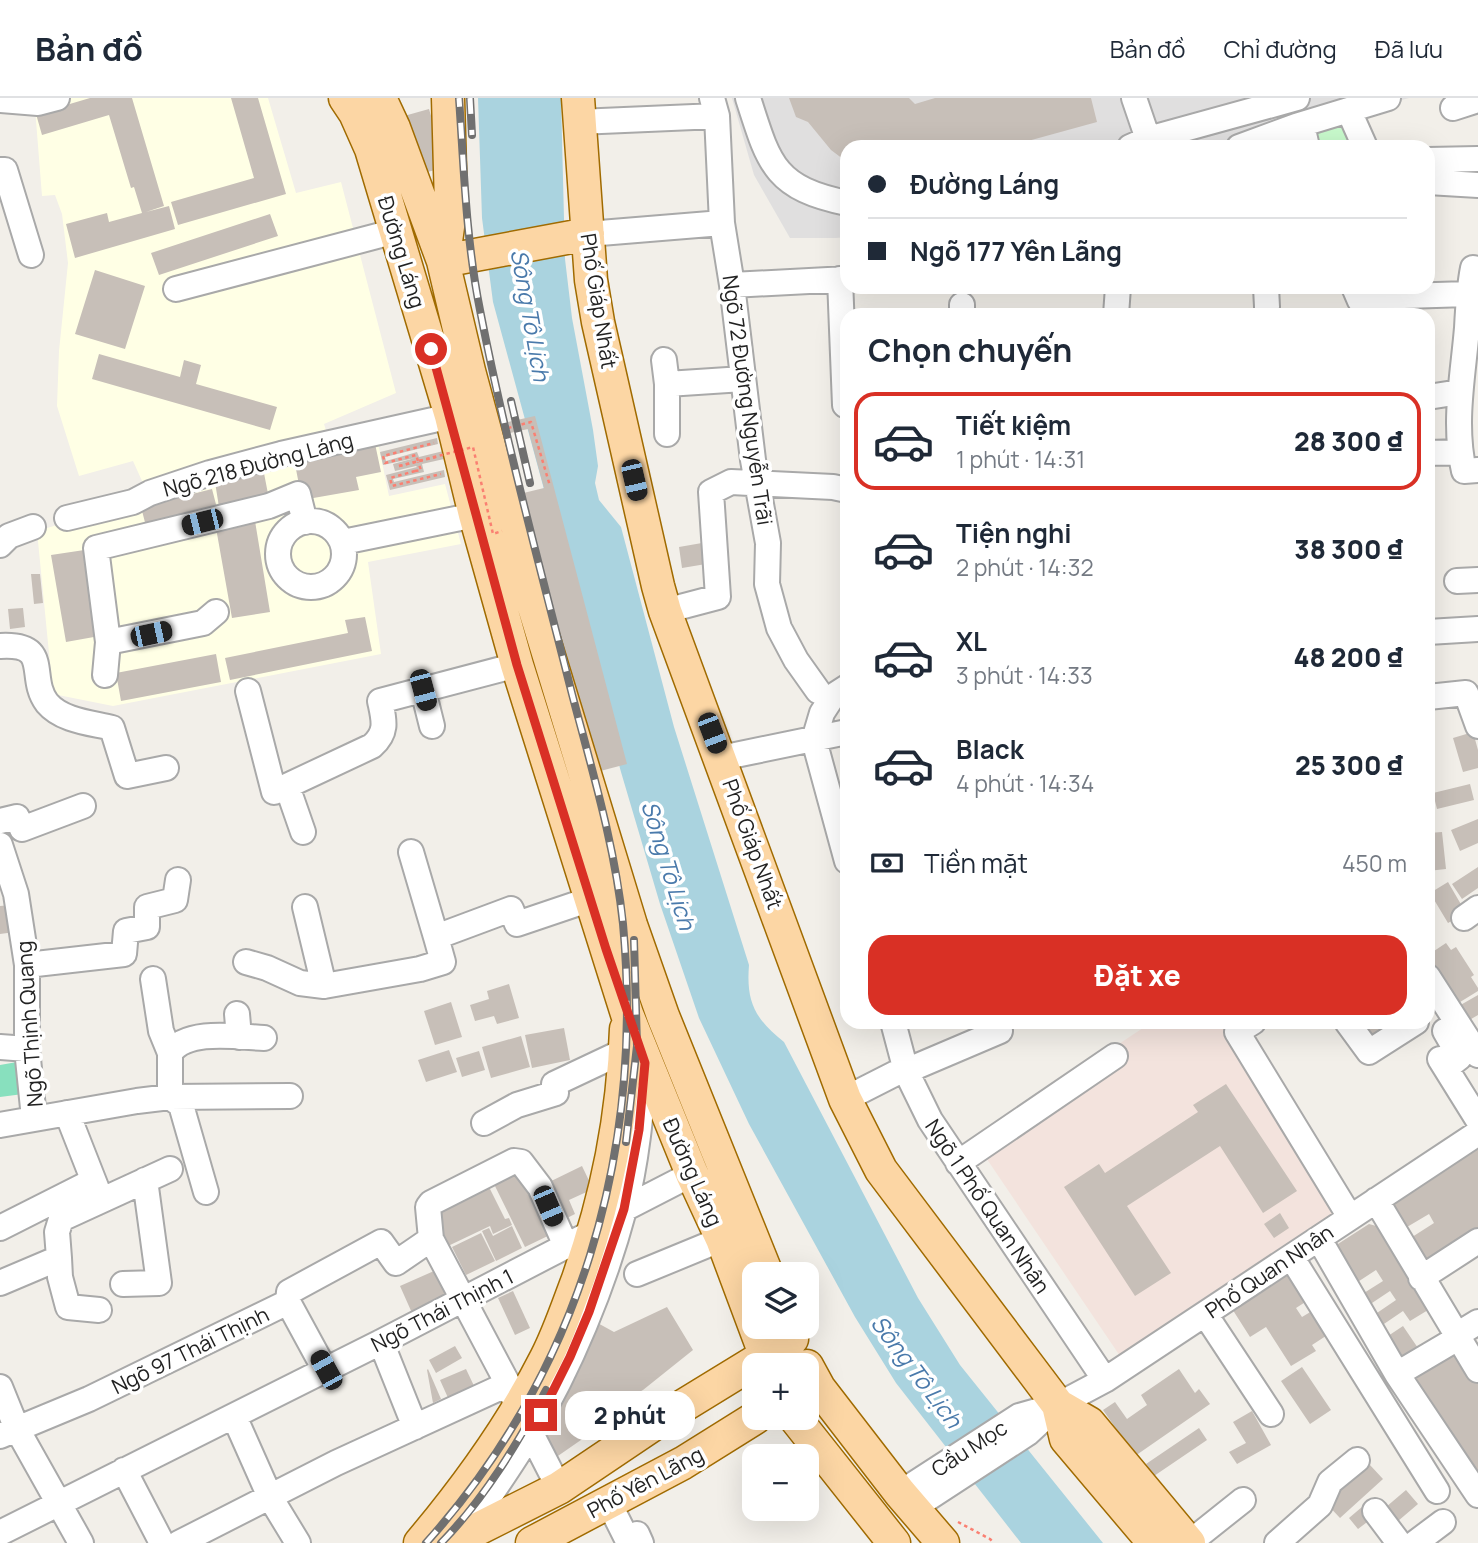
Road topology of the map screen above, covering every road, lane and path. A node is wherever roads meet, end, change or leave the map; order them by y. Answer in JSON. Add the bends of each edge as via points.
{"nodes":[{"id":1,"x":345,"y":98,"type":"edge"},
{"id":2,"x":380,"y":98,"type":"edge"},
{"id":3,"x":448,"y":98,"type":"edge"},
{"id":4,"x":748,"y":98,"type":"edge"},
{"id":5,"x":1134,"y":98,"type":"edge"},
{"id":6,"x":1297,"y":98,"type":"edge"},
{"id":7,"x":1388,"y":98,"type":"edge"},
{"id":8,"x":0,"y":100,"type":"edge"},
{"id":9,"x":44,"y":100,"type":"edge"},
{"id":10,"x":1478,"y":100,"type":"edge"},
{"id":11,"x":715,"y":107,"type":"edge"},
{"id":12,"x":1453,"y":108,"type":"dead end"},
{"id":13,"x":578,"y":110,"type":"edge"},
{"id":14,"x":1349,"y":111,"type":"junction"},
{"id":15,"x":1304,"y":136,"type":"edge"},
{"id":16,"x":1139,"y":140,"type":"edge"},
{"id":17,"x":1150,"y":140,"type":"edge"},
{"id":18,"x":1280,"y":140,"type":"edge"},
{"id":19,"x":1362,"y":140,"type":"edge"},
{"id":20,"x":1478,"y":159,"type":"edge"},
{"id":21,"x":1435,"y":160,"type":"edge"},
{"id":22,"x":0,"y":170,"type":"edge"},
{"id":23,"x":1435,"y":182,"type":"edge"},
{"id":24,"x":1478,"y":185,"type":"edge"},
{"id":25,"x":840,"y":202,"type":"edge"},
{"id":26,"x":722,"y":223,"type":"junction"},
{"id":27,"x":396,"y":231,"type":"junction"},
{"id":28,"x":578,"y":235,"type":"junction"},
{"id":29,"x":31,"y":255,"type":"dead end"},
{"id":30,"x":443,"y":261,"type":"junction"},
{"id":31,"x":1478,"y":269,"type":"edge"},
{"id":32,"x":840,"y":279,"type":"edge"},
{"id":33,"x":732,"y":285,"type":"junction"},
{"id":34,"x":176,"y":289,"type":"dead end"},
{"id":35,"x":1468,"y":294,"type":"junction"},
{"id":36,"x":1359,"y":301,"type":"edge"},
{"id":37,"x":743,"y":379,"type":"junction"},
{"id":38,"x":1460,"y":393,"type":"junction"},
{"id":39,"x":1435,"y":396,"type":"edge"},
{"id":40,"x":510,"y":428,"type":"dead end"},
{"id":41,"x":444,"y":429,"type":"junction"},
{"id":42,"x":667,"y":434,"type":"dead end"},
{"id":43,"x":1460,"y":452,"type":"junction"},
{"id":44,"x":1435,"y":453,"type":"edge"},
{"id":45,"x":446,"y":454,"type":"dead end"},
{"id":46,"x":418,"y":461,"type":"junction"},
{"id":47,"x":1478,"y":470,"type":"edge"},
{"id":48,"x":444,"y":474,"type":"dead end"},
{"id":49,"x":757,"y":484,"type":"junction"},
{"id":50,"x":550,"y":486,"type":"dead end"},
{"id":51,"x":840,"y":488,"type":"edge"},
{"id":52,"x":475,"y":515,"type":"junction"},
{"id":53,"x":67,"y":518,"type":"dead end"},
{"id":54,"x":305,"y":522,"type":"junction"},
{"id":55,"x":33,"y":527,"type":"dead end"},
{"id":56,"x":502,"y":531,"type":"dead end"},
{"id":57,"x":343,"y":542,"type":"junction"},
{"id":58,"x":0,"y":545,"type":"edge"},
{"id":59,"x":505,"y":564,"type":"junction"},
{"id":60,"x":665,"y":611,"type":"junction"},
{"id":61,"x":216,"y":612,"type":"dead end"},
{"id":62,"x":1478,"y":629,"type":"edge"},
{"id":63,"x":1435,"y":632,"type":"edge"},
{"id":64,"x":108,"y":642,"type":"junction"},
{"id":65,"x":0,"y":646,"type":"edge"},
{"id":66,"x":517,"y":665,"type":"junction"},
{"id":67,"x":105,"y":676,"type":"dead end"},
{"id":68,"x":423,"y":690,"type":"junction"},
{"id":69,"x":248,"y":691,"type":"dead end"},
{"id":70,"x":818,"y":691,"type":"dead end"},
{"id":71,"x":840,"y":692,"type":"edge"},
{"id":72,"x":1435,"y":696,"type":"edge"},
{"id":73,"x":432,"y":726,"type":"dead end"},
{"id":74,"x":1478,"y":726,"type":"edge"},
{"id":75,"x":840,"y":734,"type":"edge"},
{"id":76,"x":814,"y":740,"type":"junction"},
{"id":77,"x":721,"y":758,"type":"junction"},
{"id":78,"x":166,"y":768,"type":"dead end"},
{"id":79,"x":287,"y":786,"type":"junction"},
{"id":80,"x":83,"y":806,"type":"dead end"},
{"id":81,"x":0,"y":821,"type":"edge"},
{"id":82,"x":840,"y":822,"type":"edge"},
{"id":83,"x":303,"y":832,"type":"dead end"},
{"id":84,"x":0,"y":845,"type":"edge"},
{"id":85,"x":411,"y":852,"type":"dead end"},
{"id":86,"x":178,"y":880,"type":"dead end"},
{"id":87,"x":8,"y":897,"type":"edge"},
{"id":88,"x":591,"y":899,"type":"junction"},
{"id":89,"x":305,"y":907,"type":"dead end"},
{"id":90,"x":436,"y":937,"type":"junction"},
{"id":91,"x":246,"y":962,"type":"dead end"},
{"id":92,"x":27,"y":965,"type":"junction"},
{"id":93,"x":153,"y":979,"type":"dead end"},
{"id":94,"x":324,"y":986,"type":"junction"},
{"id":95,"x":1435,"y":988,"type":"edge"},
{"id":96,"x":1435,"y":1025,"type":"edge"},
{"id":97,"x":894,"y":1029,"type":"edge"},
{"id":98,"x":999,"y":1029,"type":"edge"},
{"id":99,"x":1242,"y":1029,"type":"edge"},
{"id":100,"x":1352,"y":1029,"type":"edge"},
{"id":101,"x":1403,"y":1029,"type":"edge"},
{"id":102,"x":264,"y":1038,"type":"dead end"},
{"id":103,"x":0,"y":1047,"type":"edge"},
{"id":104,"x":27,"y":1049,"type":"junction"},
{"id":105,"x":170,"y":1053,"type":"junction"},
{"id":106,"x":1478,"y":1055,"type":"edge"},
{"id":107,"x":636,"y":1056,"type":"junction"},
{"id":108,"x":1115,"y":1056,"type":"dead end"},
{"id":109,"x":906,"y":1070,"type":"junction"},
{"id":110,"x":290,"y":1096,"type":"dead end"},
{"id":111,"x":170,"y":1097,"type":"junction"},
{"id":112,"x":845,"y":1099,"type":"junction"},
{"id":113,"x":67,"y":1112,"type":"junction"},
{"id":114,"x":34,"y":1118,"type":"junction"},
{"id":115,"x":1478,"y":1120,"type":"edge"},
{"id":116,"x":484,"y":1123,"type":"dead end"},
{"id":117,"x":0,"y":1125,"type":"edge"},
{"id":118,"x":1478,"y":1133,"type":"edge"},
{"id":119,"x":958,"y":1163,"type":"junction"},
{"id":120,"x":170,"y":1169,"type":"dead end"},
{"id":121,"x":692,"y":1174,"type":"junction"},
{"id":122,"x":145,"y":1180,"type":"junction"},
{"id":123,"x":97,"y":1191,"type":"junction"},
{"id":124,"x":206,"y":1192,"type":"dead end"},
{"id":125,"x":1376,"y":1200,"type":"junction"},
{"id":126,"x":624,"y":1209,"type":"junction"},
{"id":127,"x":1350,"y":1217,"type":"junction"},
{"id":128,"x":0,"y":1228,"type":"edge"},
{"id":129,"x":595,"y":1231,"type":"junction"},
{"id":130,"x":1319,"y":1238,"type":"junction"},
{"id":131,"x":431,"y":1239,"type":"junction"},
{"id":132,"x":722,"y":1239,"type":"junction"},
{"id":133,"x":1478,"y":1241,"type":"edge"},
{"id":134,"x":565,"y":1246,"type":"junction"},
{"id":135,"x":58,"y":1258,"type":"junction"},
{"id":136,"x":1292,"y":1258,"type":"junction"},
{"id":137,"x":762,"y":1262,"type":"edge"},
{"id":138,"x":637,"y":1274,"type":"dead end"},
{"id":139,"x":1421,"y":1278,"type":"junction"},
{"id":140,"x":0,"y":1283,"type":"edge"},
{"id":141,"x":122,"y":1284,"type":"dead end"},
{"id":142,"x":462,"y":1300,"type":"junction"},
{"id":143,"x":288,"y":1301,"type":"junction"},
{"id":144,"x":99,"y":1310,"type":"dead end"},
{"id":145,"x":1205,"y":1314,"type":"junction"},
{"id":146,"x":1478,"y":1322,"type":"edge"},
{"id":147,"x":1457,"y":1337,"type":"junction"},
{"id":148,"x":381,"y":1342,"type":"junction"},
{"id":149,"x":764,"y":1353,"type":"edge"},
{"id":150,"x":326,"y":1370,"type":"junction"},
{"id":151,"x":1478,"y":1370,"type":"edge"},
{"id":152,"x":742,"y":1374,"type":"edge"},
{"id":153,"x":1397,"y":1374,"type":"junction"},
{"id":154,"x":819,"y":1380,"type":"edge"},
{"id":155,"x":1105,"y":1380,"type":"junction"},
{"id":156,"x":0,"y":1387,"type":"edge"},
{"id":157,"x":1058,"y":1405,"type":"junction"},
{"id":158,"x":519,"y":1408,"type":"junction"},
{"id":159,"x":1271,"y":1414,"type":"dead end"},
{"id":160,"x":234,"y":1416,"type":"junction"},
{"id":161,"x":1024,"y":1425,"type":"joint"},
{"id":162,"x":742,"y":1426,"type":"edge"},
{"id":163,"x":415,"y":1427,"type":"junction"},
{"id":164,"x":805,"y":1430,"type":"edge"},
{"id":165,"x":9,"y":1432,"type":"edge"},
{"id":166,"x":1357,"y":1460,"type":"dead end"},
{"id":167,"x":124,"y":1470,"type":"junction"},
{"id":168,"x":559,"y":1488,"type":"junction"},
{"id":169,"x":1437,"y":1491,"type":"dead end"},
{"id":170,"x":916,"y":1495,"type":"junction"},
{"id":171,"x":1478,"y":1495,"type":"edge"},
{"id":172,"x":270,"y":1497,"type":"junction"},
{"id":173,"x":1243,"y":1500,"type":"dead end"},
{"id":174,"x":608,"y":1501,"type":"junction"},
{"id":175,"x":60,"y":1503,"type":"junction"},
{"id":176,"x":1375,"y":1511,"type":"dead end"},
{"id":177,"x":1443,"y":1522,"type":"dead end"},
{"id":178,"x":949,"y":1532,"type":"edge"},
{"id":179,"x":0,"y":1533,"type":"edge"},
{"id":180,"x":457,"y":1540,"type":"edge"},
{"id":181,"x":1397,"y":1541,"type":"edge"},
{"id":182,"x":81,"y":1543,"type":"edge"},
{"id":183,"x":162,"y":1543,"type":"edge"},
{"id":184,"x":179,"y":1543,"type":"edge"},
{"id":185,"x":298,"y":1543,"type":"edge"},
{"id":186,"x":420,"y":1543,"type":"edge"},
{"id":187,"x":532,"y":1543,"type":"edge"},
{"id":188,"x":642,"y":1543,"type":"edge"},
{"id":189,"x":894,"y":1543,"type":"edge"},
{"id":190,"x":994,"y":1543,"type":"edge"},
{"id":191,"x":1154,"y":1543,"type":"edge"},
{"id":192,"x":1189,"y":1543,"type":"edge"},
{"id":193,"x":1277,"y":1543,"type":"edge"}],
"edges":[{"from":1,"to":27,"type":"main road","name":"Đường Láng","via":[[363,128]]},
{"from":2,"to":30,"type":"main road","name":"Đường Láng"},
{"from":3,"to":30,"type":"main road","via":[[451,205]]},
{"from":4,"to":25,"type":"street","via":[[769,158],[788,182],[813,196]]},
{"from":5,"to":16,"type":"street"},
{"from":6,"to":17,"type":"street"},
{"from":7,"to":14,"type":"street"},
{"from":8,"to":9,"type":"street"},
{"from":10,"to":12,"type":"street"},
{"from":11,"to":13,"type":"street"},
{"from":11,"to":26,"type":"street","name":"Ngõ 72 Đường Nguyễn Trãi"},
{"from":13,"to":28,"type":"main road","name":"Phố Giáp Nhất"},
{"from":14,"to":15,"type":"street"},
{"from":14,"to":19,"type":"street"},
{"from":15,"to":18,"type":"street"},
{"from":20,"to":21,"type":"street"},
{"from":22,"to":29,"type":"street","via":[[5,170]]},
{"from":23,"to":24,"type":"street"},
{"from":26,"to":28,"type":"street"},
{"from":26,"to":33,"type":"street","name":"Ngõ 72 Đường Nguyễn Trãi"},
{"from":27,"to":34,"type":"street"},
{"from":27,"to":41,"type":"main road","name":"Đường Láng"},
{"from":28,"to":30,"type":"main road"},
{"from":28,"to":60,"type":"main road","name":"Phố Giáp Nhất"},
{"from":30,"to":59,"type":"main road","name":"Đường Láng"},
{"from":31,"to":35,"type":"street","via":[[1473,268]]},
{"from":32,"to":33,"type":"street"},
{"from":33,"to":37,"type":"street","name":"Ngõ 72 Đường Nguyễn Trãi"},
{"from":35,"to":36,"type":"street"},
{"from":35,"to":38,"type":"street"},
{"from":37,"to":42,"type":"street","via":[[666,372]]},
{"from":37,"to":49,"type":"street","name":"Ngõ 72 Đường Nguyễn Trãi"},
{"from":38,"to":39,"type":"street"},
{"from":38,"to":43,"type":"street"},
{"from":40,"to":50,"type":"path","via":[[531,422]]},
{"from":41,"to":46,"type":"path","via":[[383,456],[385,463],[416,455]]},
{"from":41,"to":52,"type":"main road","name":"Đường Láng"},
{"from":41,"to":53,"type":"street","name":"Ngõ 218 Đường Láng","via":[[281,454],[150,492],[133,502]]},
{"from":43,"to":44,"type":"street"},
{"from":43,"to":47,"type":"street","via":[[1464,471]]},
{"from":45,"to":46,"type":"path","bridge":true,"via":[[398,466]]},
{"from":46,"to":48,"type":"path","bridge":true,"via":[[421,470],[390,478],[392,485]]},
{"from":46,"to":56,"type":"path","bridge":true,"via":[[473,447],[493,534]]},
{"from":49,"to":51,"type":"street"},
{"from":49,"to":60,"type":"street","via":[[731,482],[711,492],[718,597]]},
{"from":49,"to":70,"type":"street","name":"Ngõ 72 Đường Nguyễn Trãi","via":[[768,542],[767,584],[779,628]]},
{"from":52,"to":57,"type":"street"},
{"from":52,"to":59,"type":"main road","name":"Đường Láng"},
{"from":54,"to":57,"type":"street","via":[[328,525]]},
{"from":54,"to":57,"type":"street","via":[[286,532],[278,552],[283,573],[291,581],[311,588],[332,581],[344,564]]},
{"from":54,"to":64,"type":"street","via":[[298,494],[269,506],[96,548]]},
{"from":55,"to":58,"type":"street","via":[[9,536]]},
{"from":59,"to":66,"type":"main road","name":"Đường Láng"},
{"from":59,"to":137,"type":"main road","name":"Đường Láng","via":[[663,1016]]},
{"from":60,"to":77,"type":"main road","name":"Phố Giáp Nhất"},
{"from":61,"to":64,"type":"street","via":[[203,623]]},
{"from":62,"to":63,"type":"street"},
{"from":64,"to":67,"type":"street"},
{"from":65,"to":78,"type":"street","via":[[22,647],[36,659],[48,705],[79,721],[112,728],[127,776]]},
{"from":66,"to":68,"type":"street"},
{"from":66,"to":88,"type":"main road","name":"Đường Láng"},
{"from":68,"to":73,"type":"street"},
{"from":68,"to":79,"type":"street","via":[[380,701],[385,726],[372,746]]},
{"from":69,"to":79,"type":"street","via":[[274,792]]},
{"from":71,"to":76,"type":"street","via":[[822,713]]},
{"from":72,"to":74,"type":"street","via":[[1466,693]]},
{"from":75,"to":76,"type":"street"},
{"from":76,"to":77,"type":"street"},
{"from":76,"to":82,"type":"street"},
{"from":77,"to":112,"type":"main road","name":"Phố Giáp Nhất"},
{"from":79,"to":83,"type":"street"},
{"from":80,"to":81,"type":"street","via":[[22,829],[17,817]]},
{"from":84,"to":87,"type":"street","name":"Ngõ Thịnh Quang"},
{"from":85,"to":90,"type":"street"},
{"from":86,"to":92,"type":"street","via":[[175,900],[147,907],[147,927],[126,931],[124,954]]},
{"from":87,"to":92,"type":"street","name":"Ngõ Thịnh Quang"},
{"from":88,"to":90,"type":"street","via":[[517,924],[510,909]]},
{"from":88,"to":107,"type":"main road","name":"Đường Láng"},
{"from":89,"to":94,"type":"street"},
{"from":90,"to":94,"type":"street","via":[[443,962]]},
{"from":91,"to":94,"type":"street","via":[[300,984]]},
{"from":92,"to":104,"type":"street","name":"Ngõ Thịnh Quang"},
{"from":93,"to":105,"type":"street","via":[[161,1031]]},
{"from":95,"to":106,"type":"street"},
{"from":96,"to":115,"type":"street","via":[[1460,1058],[1443,1063]]},
{"from":97,"to":109,"type":"street","name":"Ngõ 1 Phố Quan Nhân"},
{"from":98,"to":109,"type":"street"},
{"from":99,"to":127,"type":"street","via":[[1237,1032]]},
{"from":100,"to":101,"type":"street","via":[[1369,1052]]},
{"from":102,"to":105,"type":"street","via":[[238,1025],[199,1037]]},
{"from":103,"to":104,"type":"street"},
{"from":104,"to":114,"type":"street","name":"Ngõ Thịnh Quang"},
{"from":105,"to":111,"type":"street"},
{"from":107,"to":116,"type":"street","via":[[554,1084],[556,1093],[517,1105]]},
{"from":107,"to":121,"type":"main road","name":"Đường Láng"},
{"from":107,"to":126,"type":"street","via":[[639,1130]]},
{"from":107,"to":129,"type":"main road","via":[[623,1090],[610,1174]]},
{"from":108,"to":119,"type":"street"},
{"from":109,"to":112,"type":"street"},
{"from":109,"to":119,"type":"street","name":"Ngõ 1 Phố Quan Nhân"},
{"from":110,"to":111,"type":"street","name":"Ngõ Thịnh Quang"},
{"from":111,"to":113,"type":"street","name":"Ngõ Thịnh Quang"},
{"from":111,"to":124,"type":"street","via":[[181,1105]]},
{"from":112,"to":157,"type":"main road","name":"Phố Giáp Nhất","via":[[881,1170]]},
{"from":113,"to":114,"type":"street","name":"Ngõ Thịnh Quang"},
{"from":113,"to":123,"type":"street"},
{"from":114,"to":117,"type":"street"},
{"from":118,"to":125,"type":"street","name":"Phố Quan Nhân"},
{"from":119,"to":155,"type":"street","name":"Ngõ 1 Phố Quan Nhân"},
{"from":120,"to":122,"type":"street"},
{"from":121,"to":126,"type":"street","name":"Ngõ Thái Thịnh 1"},
{"from":121,"to":132,"type":"main road","name":"Đường Láng"},
{"from":122,"to":123,"type":"street"},
{"from":122,"to":141,"type":"street","via":[[159,1283]]},
{"from":123,"to":128,"type":"street"},
{"from":123,"to":135,"type":"street","via":[[61,1220]]},
{"from":125,"to":127,"type":"street","name":"Phố Quan Nhân"},
{"from":125,"to":139,"type":"street"},
{"from":126,"to":129,"type":"street","name":"Ngõ Thái Thịnh 1"},
{"from":126,"to":158,"type":"street","via":[[584,1324],[556,1387]]},
{"from":127,"to":130,"type":"street","name":"Phố Quan Nhân"},
{"from":129,"to":134,"type":"street","name":"Ngõ Thái Thịnh 1"},
{"from":129,"to":158,"type":"main road","via":[[547,1356]]},
{"from":130,"to":136,"type":"street","name":"Phố Quan Nhân"},
{"from":130,"to":153,"type":"street"},
{"from":131,"to":134,"type":"street","via":[[426,1211],[431,1203],[517,1161],[540,1187]]},
{"from":131,"to":142,"type":"street"},
{"from":131,"to":143,"type":"street","name":"Ngõ 97 Thái Thịnh","via":[[396,1263],[381,1242],[289,1292]]},
{"from":132,"to":138,"type":"street"},
{"from":132,"to":149,"type":"main road","name":"Đường Láng"},
{"from":133,"to":139,"type":"street"},
{"from":134,"to":142,"type":"street","name":"Ngõ Thái Thịnh 1"},
{"from":135,"to":140,"type":"street"},
{"from":135,"to":144,"type":"street","via":[[68,1307]]},
{"from":136,"to":145,"type":"street","name":"Phố Quan Nhân"},
{"from":136,"to":169,"type":"street"},
{"from":139,"to":147,"type":"street"},
{"from":142,"to":148,"type":"street","name":"Ngõ Thái Thịnh 1"},
{"from":142,"to":158,"type":"street"},
{"from":143,"to":150,"type":"street"},
{"from":143,"to":165,"type":"street","name":"Ngõ 97 Thái Thịnh","via":[[89,1399]]},
{"from":145,"to":155,"type":"street","name":"Phố Quan Nhân"},
{"from":145,"to":159,"type":"street"},
{"from":146,"to":147,"type":"street"},
{"from":147,"to":151,"type":"street"},
{"from":147,"to":153,"type":"street"},
{"from":148,"to":150,"type":"street","name":"Ngõ Thái Thịnh 1"},
{"from":148,"to":163,"type":"street"},
{"from":150,"to":160,"type":"street","name":"Ngõ Thái Thịnh 1"},
{"from":152,"to":168,"type":"main road","name":"Phố Yên Lãng","via":[[660,1420]]},
{"from":153,"to":171,"type":"street"},
{"from":154,"to":170,"type":"main road"},
{"from":155,"to":157,"type":"street","name":"Phố Quan Nhân"},
{"from":156,"to":165,"type":"street"},
{"from":157,"to":161,"type":"street","name":"Phố Quan Nhân"},
{"from":157,"to":191,"type":"main road","via":[[1066,1439]]},
{"from":157,"to":192,"type":"main road","via":[[1089,1423]]},
{"from":158,"to":163,"type":"street"},
{"from":158,"to":168,"type":"street"},
{"from":158,"to":180,"type":"street"},
{"from":158,"to":186,"type":"main road"},
{"from":160,"to":167,"type":"street","name":"Ngõ Thái Thịnh 1"},
{"from":160,"to":172,"type":"street"},
{"from":161,"to":170,"type":"street","name":"Cầu Mọc"},
{"from":162,"to":174,"type":"main road","name":"Phố Yên Lãng"},
{"from":163,"to":172,"type":"street"},
{"from":164,"to":189,"type":"main road"},
{"from":165,"to":175,"type":"street"},
{"from":166,"to":193,"type":"street","via":[[1330,1482],[1320,1505]]},
{"from":167,"to":175,"type":"street","name":"Ngõ Thái Thịnh 1"},
{"from":167,"to":183,"type":"street"},
{"from":168,"to":180,"type":"main road","name":"Phố Yên Lãng"},
{"from":170,"to":178,"type":"main road"},
{"from":172,"to":184,"type":"street"},
{"from":172,"to":185,"type":"street"},
{"from":173,"to":192,"type":"street"},
{"from":174,"to":187,"type":"main road","name":"Phố Yên Lãng"},
{"from":174,"to":188,"type":"street","via":[[627,1539],[637,1534]]},
{"from":175,"to":179,"type":"street","name":"Ngõ Thái Thịnh 1"},
{"from":175,"to":182,"type":"street"},
{"from":176,"to":181,"type":"street"},
{"from":177,"to":181,"type":"street"},
{"from":178,"to":190,"type":"path"}]}
